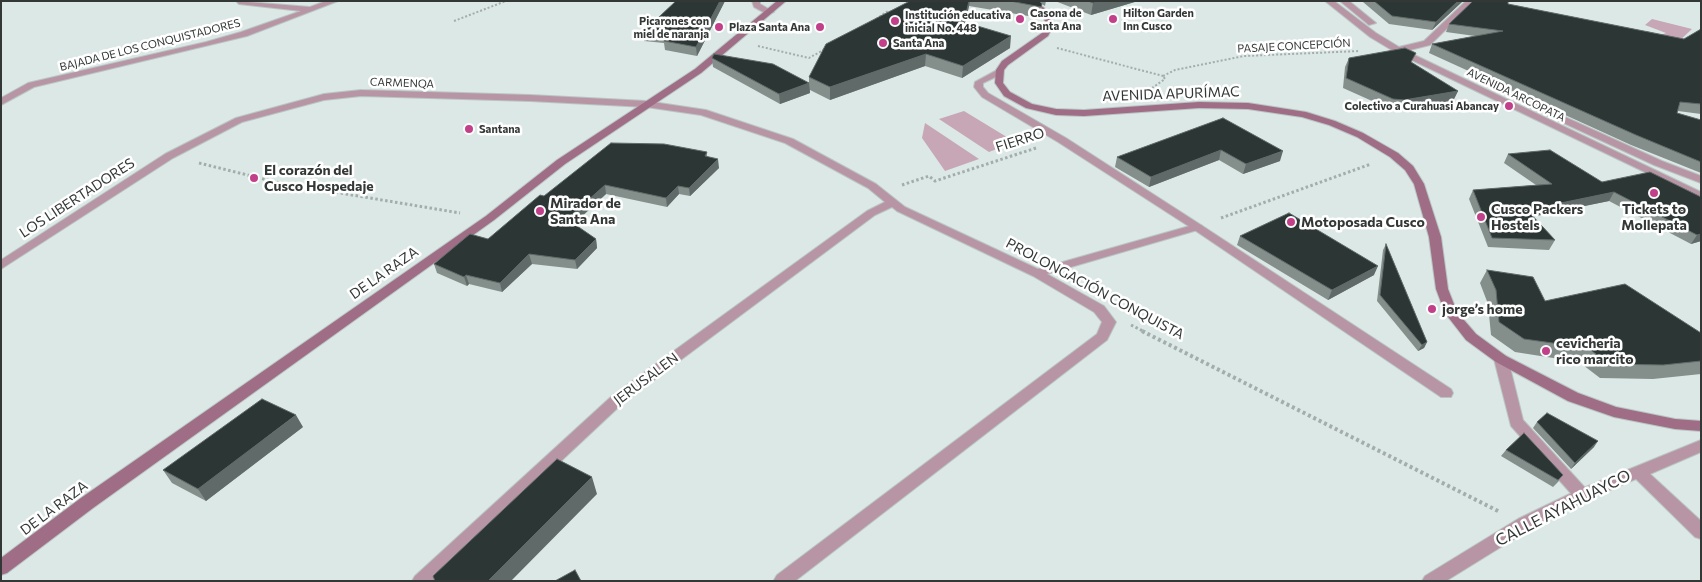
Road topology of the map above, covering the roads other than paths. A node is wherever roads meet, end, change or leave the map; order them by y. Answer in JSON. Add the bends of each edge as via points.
{"nodes":[{"id":1,"x":334,"y":1,"type":"edge"},
{"id":2,"x":756,"y":1,"type":"edge"},
{"id":3,"x":782,"y":1,"type":"edge"},
{"id":4,"x":1030,"y":1,"type":"edge"},
{"id":5,"x":1330,"y":1,"type":"edge"},
{"id":6,"x":1344,"y":1,"type":"edge"},
{"id":7,"x":1471,"y":1,"type":"edge"},
{"id":8,"x":239,"y":2,"type":"edge"},
{"id":9,"x":313,"y":10,"type":"junction"},
{"id":10,"x":770,"y":12,"type":"junction"},
{"id":11,"x":1408,"y":48,"type":"junction"},
{"id":12,"x":1398,"y":50,"type":"junction"},
{"id":13,"x":999,"y":72,"type":"junction"},
{"id":14,"x":1,"y":102,"type":"edge"},
{"id":15,"x":646,"y":104,"type":"junction"},
{"id":16,"x":169,"y":156,"type":"joint"},
{"id":17,"x":1701,"y":180,"type":"edge"},
{"id":18,"x":1701,"y":196,"type":"edge"},
{"id":19,"x":891,"y":203,"type":"junction"},
{"id":20,"x":1197,"y":227,"type":"junction"},
{"id":21,"x":1,"y":265,"type":"edge"},
{"id":22,"x":1037,"y":273,"type":"junction"},
{"id":23,"x":1501,"y":359,"type":"junction"},
{"id":24,"x":1446,"y":393,"type":"dead end"},
{"id":25,"x":1701,"y":426,"type":"edge"},
{"id":26,"x":1701,"y":446,"type":"edge"},
{"id":27,"x":1637,"y":471,"type":"junction"},
{"id":28,"x":1582,"y":495,"type":"junction"},
{"id":29,"x":1701,"y":532,"type":"edge"},
{"id":30,"x":1,"y":568,"type":"edge"},
{"id":31,"x":783,"y":580,"type":"edge"},
{"id":32,"x":422,"y":581,"type":"edge"},
{"id":33,"x":1431,"y":581,"type":"edge"}],
"edges":[{"from":1,"to":9,"type":"street","name":"BAJADA DE LOS CONQUISTADORES"},
{"from":2,"to":10,"type":"street","via":[[757,5]]},
{"from":3,"to":10,"type":"main road","name":"DE LA RAZA"},
{"from":4,"to":13,"type":"main road","via":[[1044,13],[1050,24],[1045,34],[1005,63]]},
{"from":5,"to":12,"type":"street","name":"AVENIDA ARCOPATA"},
{"from":6,"to":11,"type":"street","name":"AVENIDA ARCOPATA"},
{"from":7,"to":11,"type":"street","via":[[1427,43]]},
{"from":8,"to":9,"type":"street"},
{"from":9,"to":14,"type":"street","name":"BAJADA DE LOS CONQUISTADORES","via":[[208,44],[31,85]]},
{"from":10,"to":15,"type":"main road","name":"DE LA RAZA","via":[[698,70]]},
{"from":11,"to":12,"type":"street"},
{"from":11,"to":17,"type":"street","name":"AVENIDA ARCOPATA"},
{"from":12,"to":18,"type":"street","name":"AVENIDA ARCOPATA"},
{"from":13,"to":20,"type":"street","via":[[979,82],[978,88],[985,95]]},
{"from":13,"to":23,"type":"main road","name":"AVENIDA APURÍMAC","via":[[999,82],[1007,94],[1029,106],[1056,112],[1199,105],[1248,106],[1303,114],[1360,135],[1409,168],[1419,184],[1435,237],[1442,289],[1451,313],[1471,337]]},
{"from":15,"to":16,"type":"street","name":"CARMENQA","via":[[361,93],[324,97],[239,120]]},
{"from":15,"to":19,"type":"street","name":"PROLONGACIÓN CONQUISTA","via":[[703,112],[789,141],[872,186]]},
{"from":15,"to":30,"type":"main road","name":"DE LA RAZA","via":[[561,162],[490,218],[87,503]]},
{"from":16,"to":21,"type":"street","name":"LOS LIBERTADORES"},
{"from":19,"to":22,"type":"street","name":"PROLONGACIÓN CONQUISTA"},
{"from":19,"to":32,"type":"street","name":"JERUSALEN","via":[[871,213],[618,399]]},
{"from":20,"to":22,"type":"street"},
{"from":20,"to":24,"type":"street"},
{"from":22,"to":31,"type":"street","name":"PROLONGACIÓN CONQUISTA","via":[[1099,309],[1109,322],[1102,337]]},
{"from":23,"to":25,"type":"main road","name":"AVENIDA APURÍMAC","via":[[1573,397],[1614,412]]},
{"from":23,"to":28,"type":"street","via":[[1516,422]]},
{"from":26,"to":27,"type":"street","name":"CALLE AYAHUAYCO"},
{"from":27,"to":28,"type":"street","name":"CALLE AYAHUAYCO"},
{"from":27,"to":29,"type":"street"},
{"from":28,"to":33,"type":"street","name":"CALLE AYAHUAYCO","via":[[1524,524]]}]}
